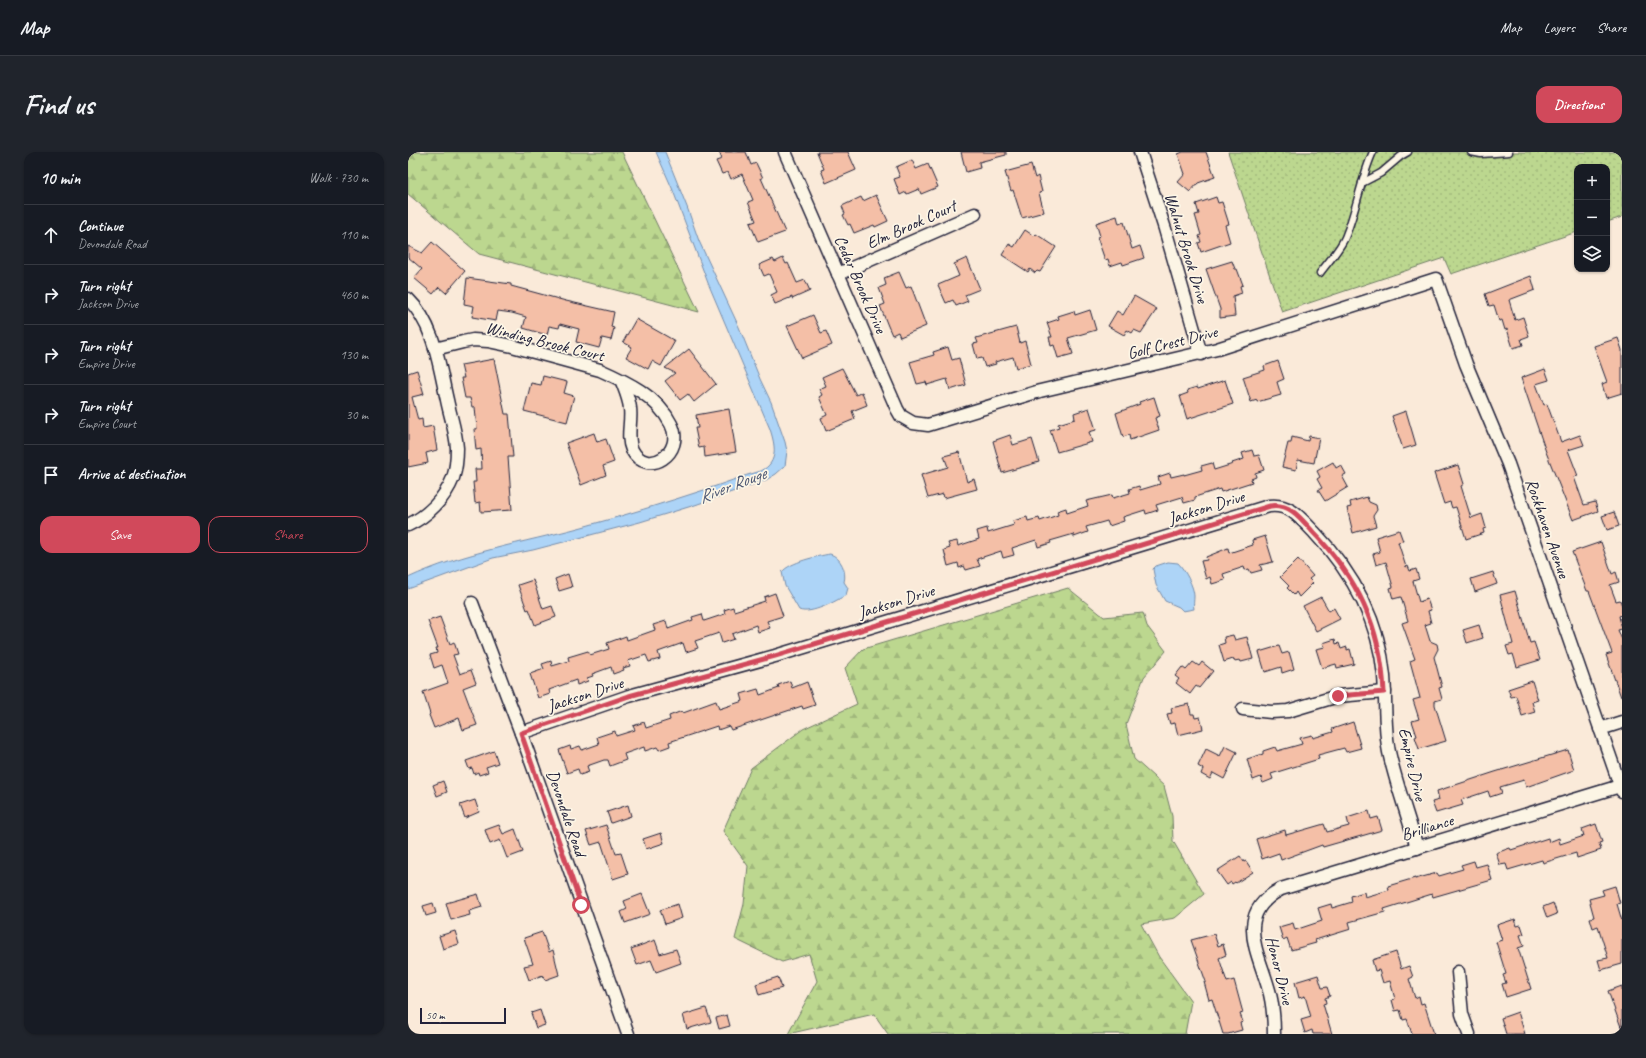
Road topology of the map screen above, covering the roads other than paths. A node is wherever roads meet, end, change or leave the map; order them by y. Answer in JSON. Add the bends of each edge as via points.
{"nodes":[{"id":1,"x":785,"y":152,"type":"edge"},
{"id":2,"x":1140,"y":152,"type":"edge"},
{"id":3,"x":1373,"y":152,"type":"edge"},
{"id":4,"x":1408,"y":152,"type":"edge"},
{"id":5,"x":1471,"y":152,"type":"edge"},
{"id":6,"x":1509,"y":152,"type":"edge"},
{"id":7,"x":1362,"y":183,"type":"junction"},
{"id":8,"x":975,"y":214,"type":"dead end"},
{"id":9,"x":1320,"y":273,"type":"dead end"},
{"id":10,"x":838,"y":274,"type":"junction"},
{"id":11,"x":1436,"y":279,"type":"joint"},
{"id":12,"x":408,"y":300,"type":"edge"},
{"id":13,"x":435,"y":349,"type":"junction"},
{"id":14,"x":1201,"y":354,"type":"junction"},
{"id":15,"x":622,"y":382,"type":"junction"},
{"id":16,"x":913,"y":423,"type":"joint"},
{"id":17,"x":1282,"y":506,"type":"joint"},
{"id":18,"x":408,"y":525,"type":"edge"},
{"id":19,"x":472,"y":603,"type":"dead end"},
{"id":20,"x":1384,"y":692,"type":"junction"},
{"id":21,"x":1244,"y":709,"type":"dead end"},
{"id":22,"x":1622,"y":722,"type":"edge"},
{"id":23,"x":1600,"y":729,"type":"junction"},
{"id":24,"x":521,"y":733,"type":"junction"},
{"id":25,"x":1621,"y":788,"type":"edge"},
{"id":26,"x":1417,"y":848,"type":"junction"},
{"id":27,"x":1255,"y":915,"type":"joint"},
{"id":28,"x":1458,"y":972,"type":"dead end"},
{"id":29,"x":628,"y":1034,"type":"edge"},
{"id":30,"x":1274,"y":1034,"type":"edge"},
{"id":31,"x":1469,"y":1034,"type":"edge"}],
"edges":[{"from":1,"to":10,"type":"street","name":"Cedar Brook Drive"},
{"from":2,"to":14,"type":"street","name":"Walnut Brook Drive","via":[[1166,229]]},
{"from":3,"to":7,"type":"lane"},
{"from":4,"to":7,"type":"lane","via":[[1381,173]]},
{"from":5,"to":6,"type":"lane"},
{"from":7,"to":9,"type":"lane","via":[[1346,236]]},
{"from":8,"to":10,"type":"street","name":"Elm Brook Court"},
{"from":10,"to":16,"type":"street","name":"Cedar Brook Drive","via":[[897,409],[901,416]]},
{"from":11,"to":14,"type":"street","name":"Golf Crest Drive"},
{"from":11,"to":23,"type":"street","name":"Rockhaven Avenue","via":[[1466,364],[1510,471]]},
{"from":12,"to":13,"type":"street","via":[[420,313]]},
{"from":13,"to":15,"type":"street","name":"Winding Brook Court","via":[[468,341],[488,341],[600,370]]},
{"from":13,"to":18,"type":"street","via":[[454,429],[456,462],[453,477],[437,504],[426,515]]},
{"from":14,"to":16,"type":"street","name":"Golf Crest Drive","via":[[1065,385],[928,425]]},
{"from":15,"to":15,"type":"street","name":"Winding Brook Court","via":[[649,397],[672,425],[675,441],[668,455],[660,460],[643,461],[633,451],[629,436],[630,407]]},
{"from":17,"to":20,"type":"street","name":"Empire Drive","via":[[1290,509],[1332,553],[1364,602],[1375,631],[1383,669]]},
{"from":17,"to":24,"type":"street","name":"Jackson Drive","via":[[1270,506],[783,653],[629,696]]},
{"from":19,"to":24,"type":"street","name":"Devondale Road"},
{"from":20,"to":21,"type":"street","via":[[1338,696],[1288,711]]},
{"from":20,"to":26,"type":"street","name":"Empire Drive","via":[[1389,751]]},
{"from":22,"to":23,"type":"street"},
{"from":23,"to":25,"type":"street","name":"Rockhaven Avenue"},
{"from":24,"to":29,"type":"street","name":"Devondale Road"},
{"from":25,"to":26,"type":"street","name":"Brilliance"},
{"from":26,"to":27,"type":"street","name":"Brilliance","via":[[1281,889],[1262,902]]},
{"from":27,"to":30,"type":"street","name":"Honor Drive","via":[[1253,936],[1270,994]]},
{"from":28,"to":31,"type":"street","via":[[1461,1008]]}]}
